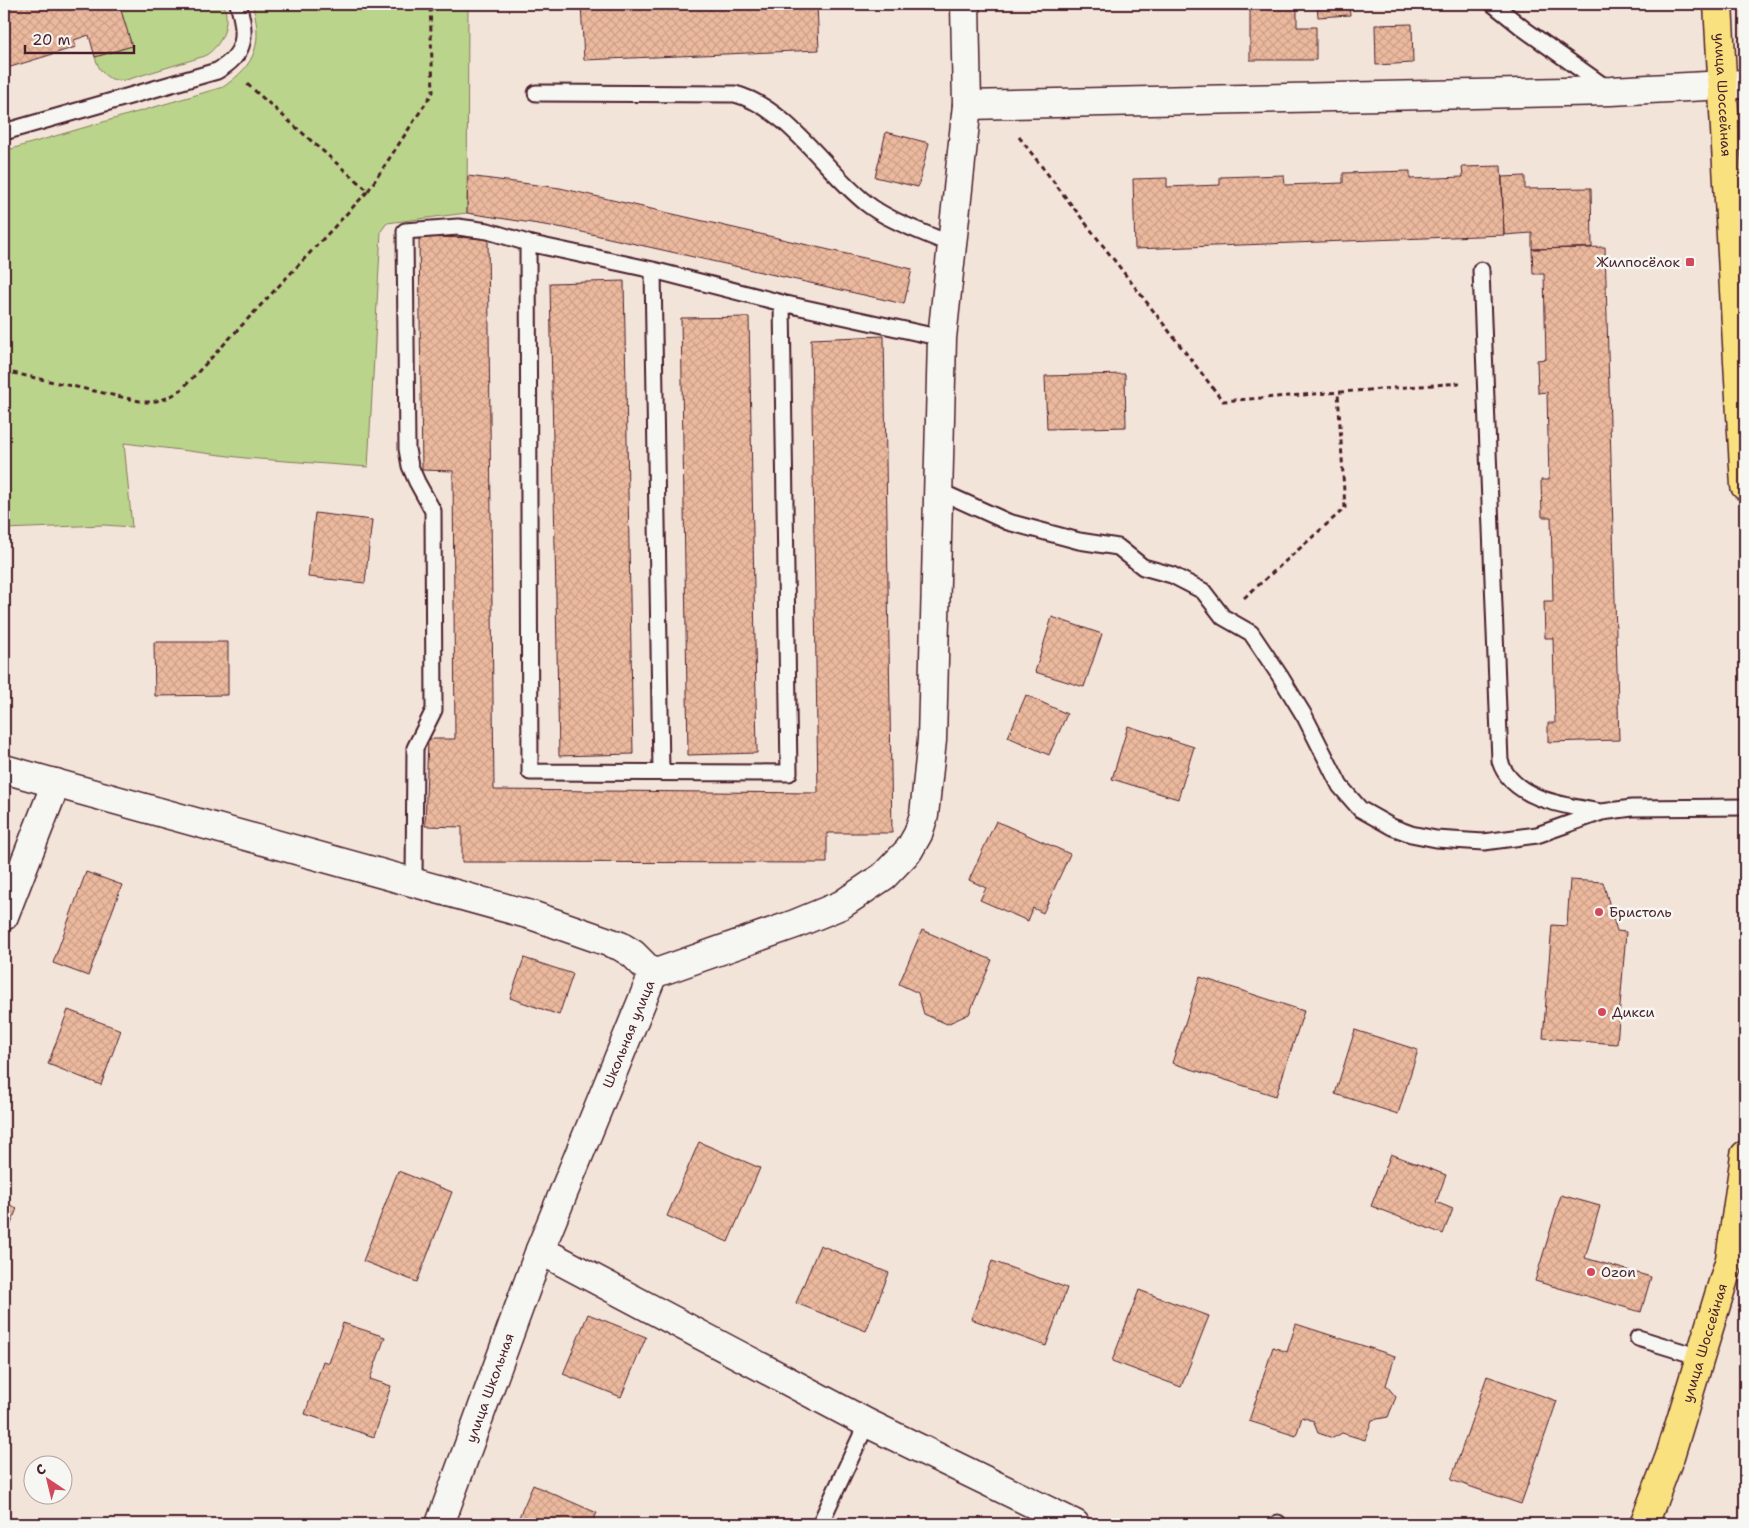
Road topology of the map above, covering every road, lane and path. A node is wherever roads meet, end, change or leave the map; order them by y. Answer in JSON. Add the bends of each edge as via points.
{"nodes":[{"id":1,"x":238,"y":4,"type":"edge"},
{"id":2,"x":430,"y":4,"type":"edge"},
{"id":3,"x":965,"y":4,"type":"edge"},
{"id":4,"x":1493,"y":4,"type":"edge"},
{"id":5,"x":1718,"y":4,"type":"edge"},
{"id":6,"x":226,"y":66,"type":"junction"},
{"id":7,"x":1733,"y":84,"type":"edge"},
{"id":8,"x":1611,"y":91,"type":"junction"},
{"id":9,"x":536,"y":93,"type":"dead end"},
{"id":10,"x":967,"y":105,"type":"junction"},
{"id":11,"x":995,"y":105,"type":"junction"},
{"id":12,"x":4,"y":132,"type":"edge"},
{"id":13,"x":368,"y":191,"type":"junction"},
{"id":14,"x":528,"y":243,"type":"junction"},
{"id":15,"x":952,"y":245,"type":"junction"},
{"id":16,"x":653,"y":270,"type":"junction"},
{"id":17,"x":1481,"y":270,"type":"dead end"},
{"id":18,"x":782,"y":302,"type":"junction"},
{"id":19,"x":942,"y":338,"type":"junction"},
{"id":20,"x":4,"y":370,"type":"edge"},
{"id":21,"x":1485,"y":381,"type":"junction"},
{"id":22,"x":1338,"y":392,"type":"junction"},
{"id":23,"x":1745,"y":486,"type":"edge"},
{"id":24,"x":937,"y":490,"type":"junction"},
{"id":25,"x":1223,"y":616,"type":"junction"},
{"id":26,"x":4,"y":769,"type":"edge"},
{"id":27,"x":661,"y":772,"type":"junction"},
{"id":28,"x":56,"y":783,"type":"junction"},
{"id":29,"x":1745,"y":807,"type":"edge"},
{"id":30,"x":1602,"y":812,"type":"junction"},
{"id":31,"x":414,"y":883,"type":"junction"},
{"id":32,"x":4,"y":916,"type":"edge"},
{"id":33,"x":653,"y":974,"type":"junction"},
{"id":34,"x":1745,"y":1156,"type":"edge"},
{"id":35,"x":540,"y":1250,"type":"junction"},
{"id":36,"x":1638,"y":1338,"type":"dead end"},
{"id":37,"x":1700,"y":1357,"type":"junction"},
{"id":38,"x":867,"y":1422,"type":"junction"},
{"id":39,"x":440,"y":1524,"type":"edge"},
{"id":40,"x":820,"y":1524,"type":"edge"},
{"id":41,"x":1075,"y":1524,"type":"edge"},
{"id":42,"x":1644,"y":1524,"type":"edge"}],
"edges":[{"from":1,"to":6,"type":"lane","via":[[244,38],[238,54]]},
{"from":2,"to":13,"type":"path","via":[[433,92]]},
{"from":3,"to":10,"type":"street"},
{"from":4,"to":8,"type":"lane"},
{"from":5,"to":7,"type":"main road","name":"улица Шоссейная"},
{"from":6,"to":12,"type":"lane"},
{"from":6,"to":13,"type":"path"},
{"from":7,"to":8,"type":"street"},
{"from":7,"to":23,"type":"main road","name":"улица Шоссейная"},
{"from":8,"to":11,"type":"street"},
{"from":9,"to":15,"type":"lane","via":[[735,94],[751,98],[783,121],[867,204],[886,216]]},
{"from":10,"to":11,"type":"street"},
{"from":10,"to":15,"type":"street"},
{"from":11,"to":22,"type":"path","via":[[1223,401]]},
{"from":13,"to":20,"type":"path","via":[[172,397],[144,402]]},
{"from":14,"to":16,"type":"lane"},
{"from":14,"to":27,"type":"lane","via":[[530,772]]},
{"from":14,"to":31,"type":"lane","via":[[488,231],[458,227],[406,231],[407,449],[417,482],[433,511],[434,710],[415,748]]},
{"from":15,"to":19,"type":"street"},
{"from":16,"to":18,"type":"lane"},
{"from":16,"to":27,"type":"lane"},
{"from":17,"to":21,"type":"lane"},
{"from":18,"to":19,"type":"lane"},
{"from":18,"to":27,"type":"lane","via":[[789,773]]},
{"from":19,"to":24,"type":"street"},
{"from":21,"to":22,"type":"path"},
{"from":21,"to":30,"type":"lane","via":[[1500,761],[1506,774],[1523,789],[1563,805]]},
{"from":22,"to":25,"type":"path","via":[[1345,508]]},
{"from":24,"to":25,"type":"lane","via":[[1008,522],[1079,541],[1118,547],[1143,567],[1172,575],[1203,591]]},
{"from":24,"to":33,"type":"street","via":[[932,740],[924,815],[909,850],[884,876],[842,904]]},
{"from":25,"to":30,"type":"lane","via":[[1251,633],[1305,717],[1340,786],[1360,809],[1374,818],[1411,834],[1460,842],[1484,842],[1537,836]]},
{"from":26,"to":28,"type":"street","name":"Школьная улица"},
{"from":28,"to":31,"type":"street","name":"Школьная улица"},
{"from":28,"to":32,"type":"street"},
{"from":29,"to":30,"type":"lane","via":[[1632,808]]},
{"from":31,"to":33,"type":"street","name":"Школьная улица","via":[[531,915],[608,941],[633,954]]},
{"from":33,"to":35,"type":"street","name":"Школьная улица"},
{"from":34,"to":37,"type":"main road","name":"улица Шоссейная","via":[[1730,1259]]},
{"from":35,"to":38,"type":"street"},
{"from":35,"to":39,"type":"street","name":"улица Школьная"},
{"from":36,"to":37,"type":"lane"},
{"from":37,"to":42,"type":"main road","name":"улица Шоссейная","via":[[1670,1456]]},
{"from":38,"to":40,"type":"lane"},
{"from":38,"to":41,"type":"street"}]}
